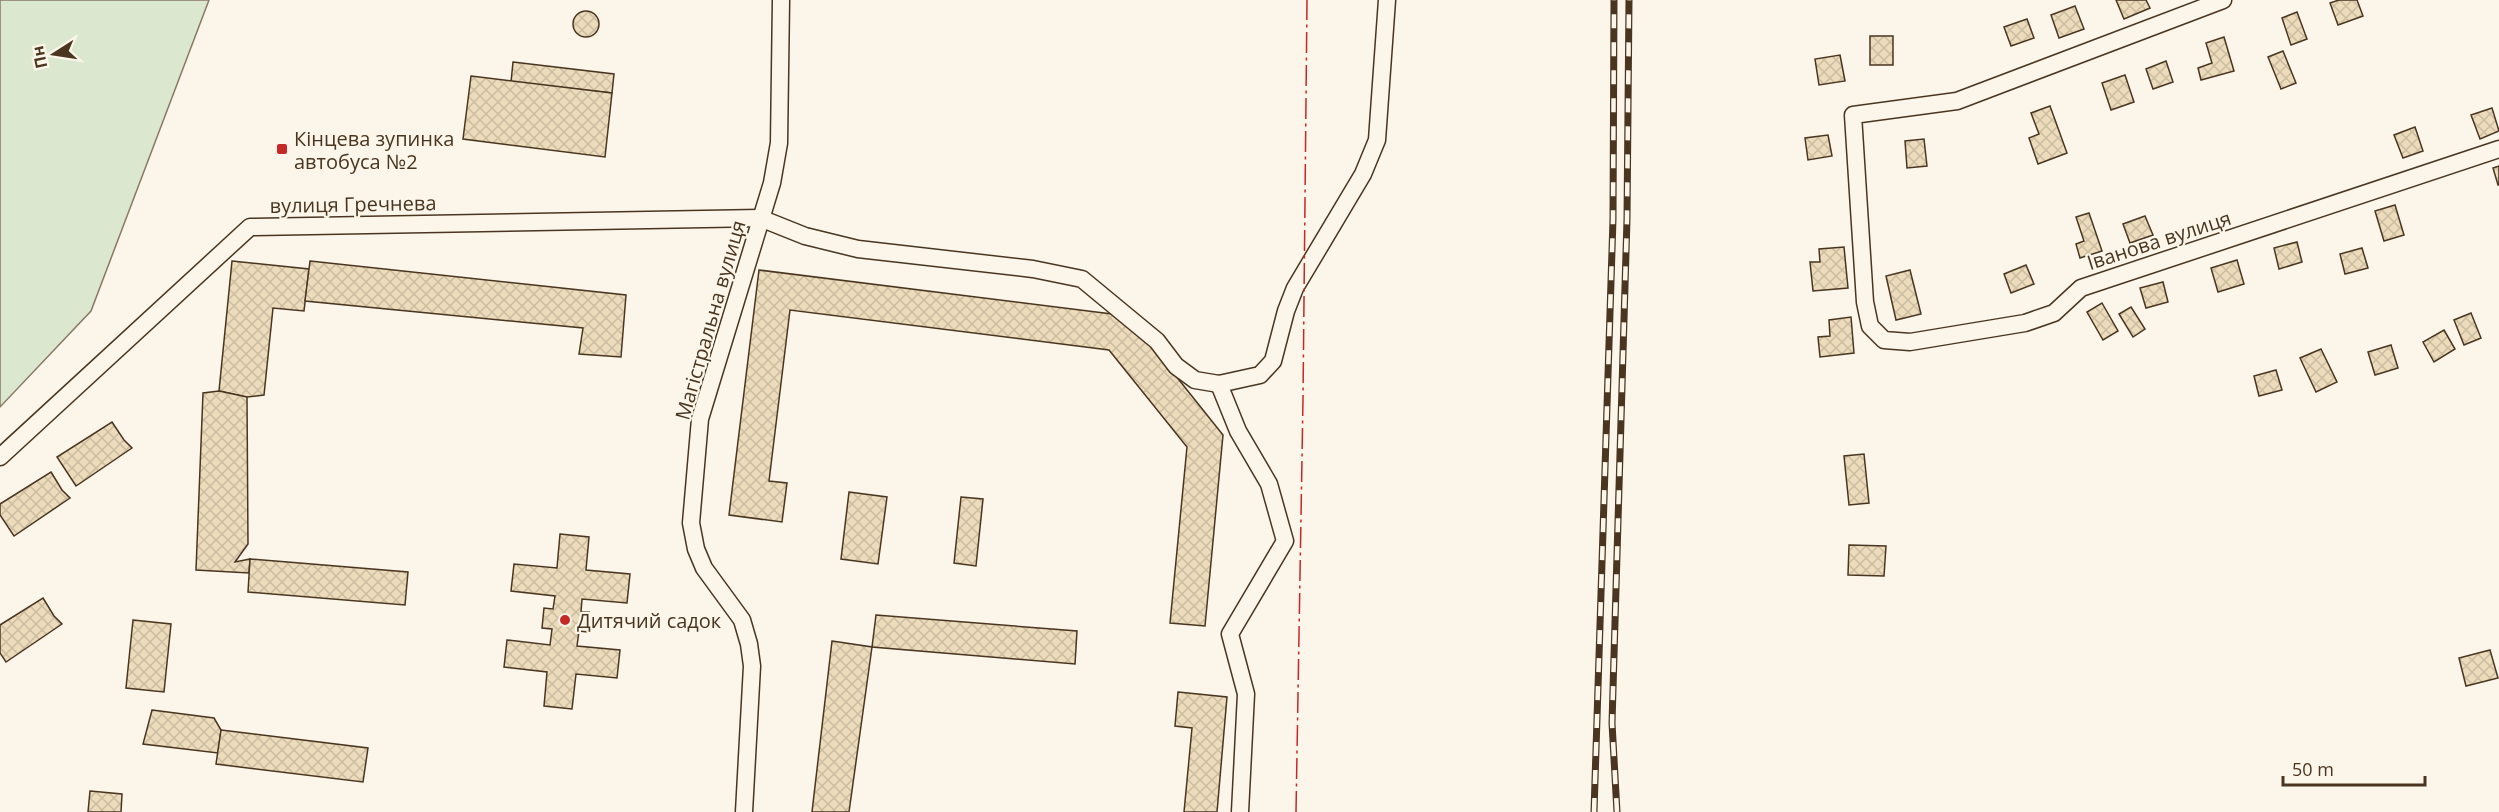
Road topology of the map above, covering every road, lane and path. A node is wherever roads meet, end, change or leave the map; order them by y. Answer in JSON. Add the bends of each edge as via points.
{"nodes":[{"id":1,"x":781,"y":0,"type":"edge"},
{"id":2,"x":1387,"y":0,"type":"edge"},
{"id":3,"x":2223,"y":0,"type":"edge"},
{"id":4,"x":2499,"y":149,"type":"edge"},
{"id":5,"x":760,"y":218,"type":"junction"},
{"id":6,"x":1219,"y":384,"type":"junction"},
{"id":7,"x":0,"y":457,"type":"edge"},
{"id":8,"x":744,"y":812,"type":"edge"},
{"id":9,"x":1240,"y":812,"type":"edge"}],
"edges":[{"from":1,"to":5,"type":"street","via":[[779,143],[772,183]]},
{"from":2,"to":6,"type":"street","name":"Магістральна вулиця","via":[[1377,140],[1363,174],[1295,288],[1273,361],[1260,375]]},
{"from":3,"to":4,"type":"street","name":"Іванова вулиця","via":[[1957,101],[1853,115],[1865,302],[1870,326],[1884,340],[1911,342],[2025,323],[2054,313],[2081,288]]},
{"from":5,"to":6,"type":"street","name":"Магістральна вулиця","via":[[805,236],[858,249],[1033,269],[1082,279],[1157,341],[1176,366],[1195,380]]},
{"from":5,"to":7,"type":"street","name":"вулиця Гречнева","via":[[250,227]]},
{"from":5,"to":8,"type":"street","name":"Магістральна вулиця","via":[[700,419],[691,523],[704,568],[742,620],[749,644],[752,666]]},
{"from":6,"to":9,"type":"street","via":[[1238,430],[1269,484],[1285,541],[1230,634],[1246,694]]}]}
